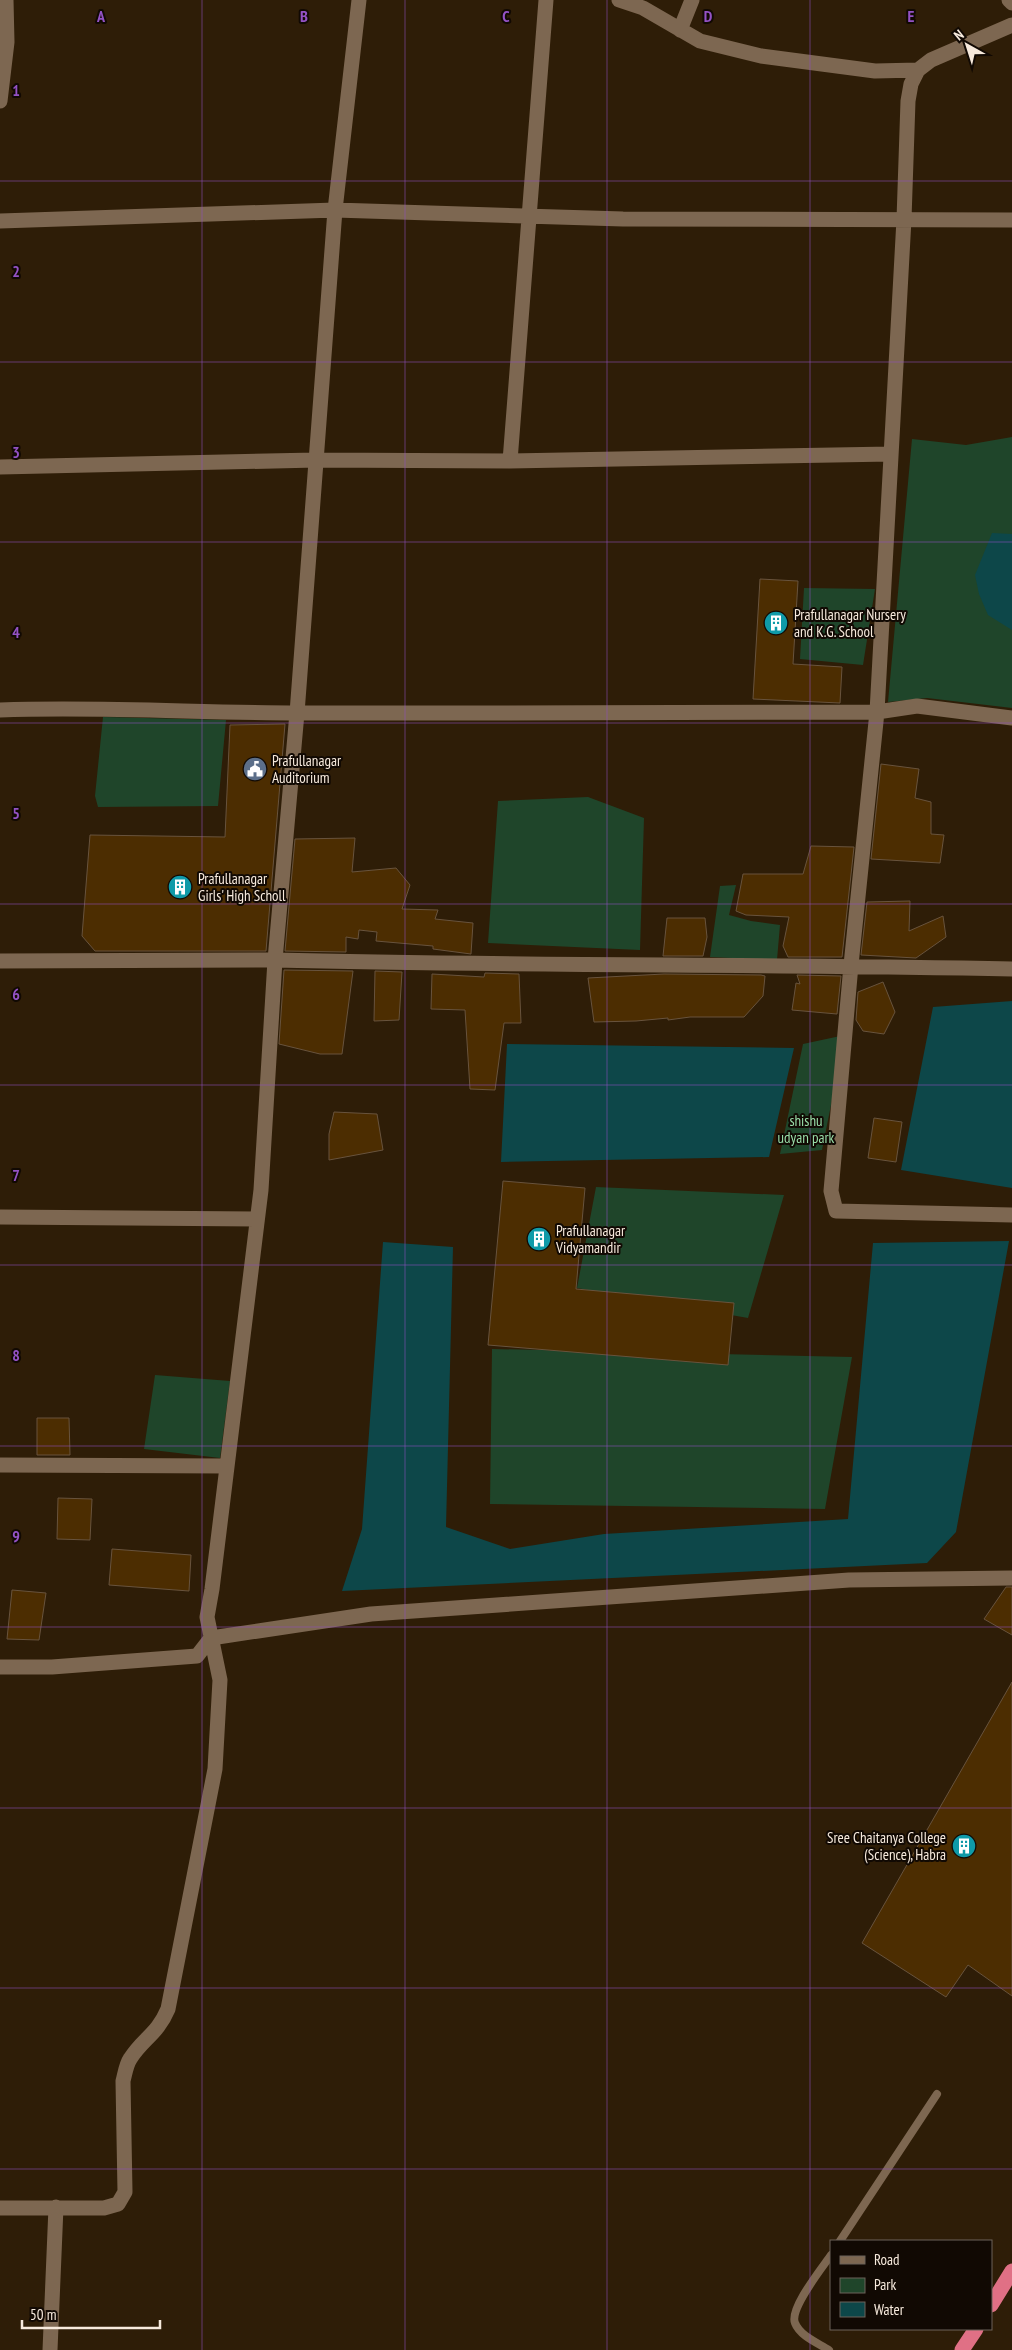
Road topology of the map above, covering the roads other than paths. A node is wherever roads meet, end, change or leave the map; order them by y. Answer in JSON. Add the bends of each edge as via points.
{"nodes":[{"id":1,"x":6,"y":0,"type":"edge"},
{"id":2,"x":359,"y":0,"type":"edge"},
{"id":3,"x":546,"y":0,"type":"edge"},
{"id":4,"x":619,"y":0,"type":"edge"},
{"id":5,"x":692,"y":0,"type":"edge"},
{"id":6,"x":1009,"y":0,"type":"edge"},
{"id":7,"x":1012,"y":4,"type":"edge"},
{"id":8,"x":1012,"y":24,"type":"edge"},
{"id":9,"x":680,"y":30,"type":"junction"},
{"id":10,"x":918,"y":70,"type":"junction"},
{"id":11,"x":0,"y":101,"type":"edge"},
{"id":12,"x":335,"y":210,"type":"junction"},
{"id":13,"x":529,"y":216,"type":"junction"},
{"id":14,"x":904,"y":219,"type":"junction"},
{"id":15,"x":1012,"y":220,"type":"edge"},
{"id":16,"x":0,"y":221,"type":"edge"},
{"id":17,"x":891,"y":454,"type":"junction"},
{"id":18,"x":316,"y":460,"type":"junction"},
{"id":19,"x":510,"y":461,"type":"junction"},
{"id":20,"x":0,"y":467,"type":"edge"},
{"id":21,"x":0,"y":710,"type":"edge"},
{"id":22,"x":878,"y":712,"type":"junction"},
{"id":23,"x":297,"y":713,"type":"junction"},
{"id":24,"x":1012,"y":718,"type":"edge"},
{"id":25,"x":0,"y":960,"type":"edge"},
{"id":26,"x":276,"y":960,"type":"junction"},
{"id":27,"x":851,"y":966,"type":"junction"},
{"id":28,"x":1012,"y":969,"type":"edge"},
{"id":29,"x":1012,"y":1215,"type":"edge"},
{"id":30,"x":0,"y":1217,"type":"edge"},
{"id":31,"x":257,"y":1219,"type":"junction"},
{"id":32,"x":0,"y":1465,"type":"edge"},
{"id":33,"x":227,"y":1466,"type":"junction"},
{"id":34,"x":1012,"y":1578,"type":"edge"},
{"id":35,"x":211,"y":1638,"type":"junction"},
{"id":36,"x":0,"y":1667,"type":"edge"},
{"id":37,"x":937,"y":2094,"type":"dead end"},
{"id":38,"x":56,"y":2207,"type":"junction"},
{"id":39,"x":0,"y":2208,"type":"edge"},
{"id":40,"x":841,"y":2240,"type":"edge"},
{"id":41,"x":830,"y":2256,"type":"edge"},
{"id":42,"x":1012,"y":2271,"type":"edge"},
{"id":43,"x":992,"y":2303,"type":"edge"},
{"id":44,"x":975,"y":2330,"type":"edge"},
{"id":45,"x":50,"y":2350,"type":"edge"},
{"id":46,"x":829,"y":2350,"type":"edge"},
{"id":47,"x":962,"y":2350,"type":"edge"}],
"edges":[{"from":1,"to":11,"type":"street","via":[[7,42]]},
{"from":2,"to":12,"type":"street"},
{"from":3,"to":13,"type":"street"},
{"from":4,"to":9,"type":"street","via":[[642,8]]},
{"from":5,"to":9,"type":"street"},
{"from":6,"to":7,"type":"street"},
{"from":8,"to":10,"type":"street","via":[[931,60]]},
{"from":9,"to":10,"type":"street","via":[[700,41],[760,56],[875,71]]},
{"from":10,"to":14,"type":"street","via":[[908,101]]},
{"from":12,"to":13,"type":"street"},
{"from":12,"to":16,"type":"street"},
{"from":12,"to":18,"type":"street"},
{"from":13,"to":14,"type":"street"},
{"from":13,"to":19,"type":"street"},
{"from":14,"to":15,"type":"street"},
{"from":14,"to":17,"type":"street"},
{"from":17,"to":19,"type":"street"},
{"from":17,"to":22,"type":"street"},
{"from":18,"to":19,"type":"street"},
{"from":18,"to":20,"type":"street"},
{"from":18,"to":23,"type":"street"},
{"from":21,"to":23,"type":"street","via":[[154,709]]},
{"from":22,"to":23,"type":"street"},
{"from":22,"to":24,"type":"street","via":[[917,706]]},
{"from":22,"to":27,"type":"street"},
{"from":23,"to":26,"type":"street"},
{"from":25,"to":26,"type":"street"},
{"from":26,"to":27,"type":"street","via":[[471,965]]},
{"from":26,"to":31,"type":"street"},
{"from":27,"to":28,"type":"street"},
{"from":27,"to":29,"type":"street","via":[[831,1191],[836,1211]]},
{"from":30,"to":31,"type":"street"},
{"from":31,"to":33,"type":"street"},
{"from":32,"to":33,"type":"street"},
{"from":33,"to":35,"type":"street","via":[[207,1617]]},
{"from":34,"to":35,"type":"street","via":[[850,1580],[390,1613]]},
{"from":35,"to":36,"type":"street","via":[[197,1656]]},
{"from":35,"to":38,"type":"street","via":[[220,1680],[215,1770],[168,2009],[161,2025],[130,2059],[123,2081],[125,2192],[118,2204],[104,2208]]},
{"from":37,"to":40,"type":"lane"},
{"from":38,"to":39,"type":"street"},
{"from":38,"to":45,"type":"street"},
{"from":41,"to":46,"type":"lane","via":[[794,2310],[795,2323],[806,2336]]},
{"from":42,"to":43,"type":"highway"},
{"from":44,"to":47,"type":"highway"}]}
